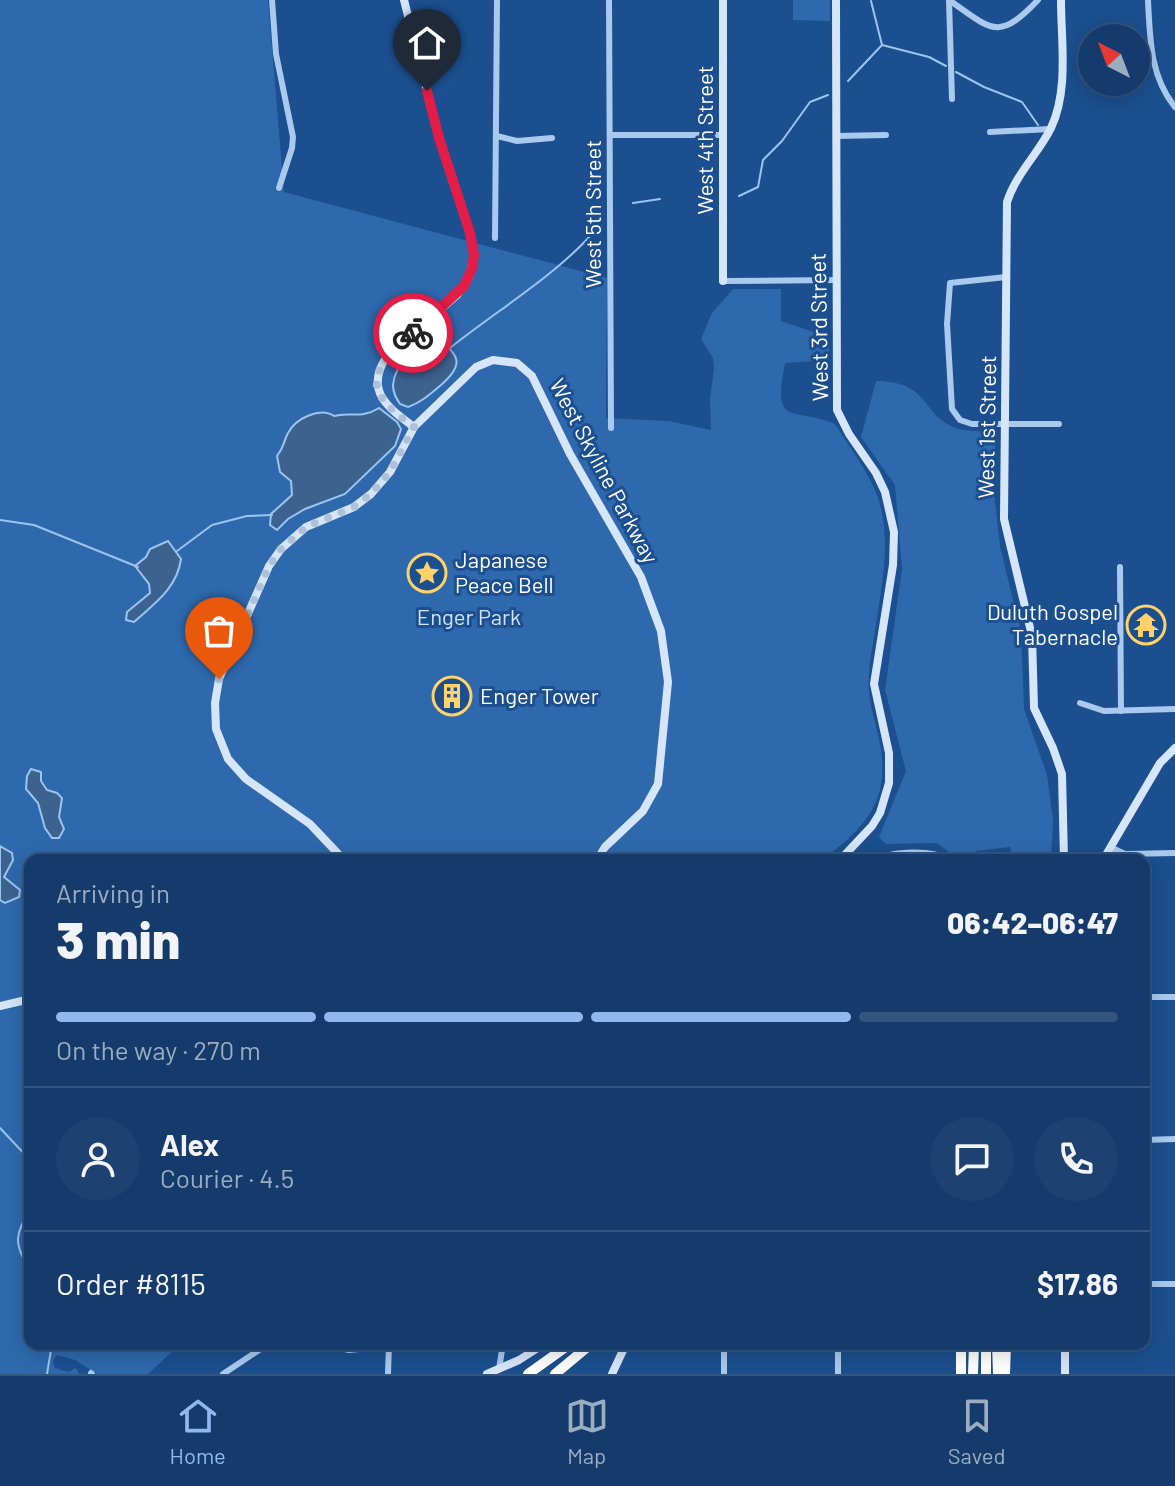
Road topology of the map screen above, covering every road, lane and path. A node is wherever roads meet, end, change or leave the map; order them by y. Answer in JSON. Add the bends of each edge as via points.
{"nodes":[{"id":1,"x":272,"y":0,"type":"edge"},
{"id":2,"x":404,"y":0,"type":"edge"},
{"id":3,"x":497,"y":0,"type":"edge"},
{"id":4,"x":609,"y":0,"type":"edge"},
{"id":5,"x":723,"y":0,"type":"edge"},
{"id":6,"x":836,"y":0,"type":"edge"},
{"id":7,"x":949,"y":0,"type":"edge"},
{"id":8,"x":1038,"y":0,"type":"edge"},
{"id":9,"x":1061,"y":0,"type":"edge"},
{"id":10,"x":1148,"y":0,"type":"edge"},
{"id":11,"x":952,"y":99,"type":"dead end"},
{"id":12,"x":1175,"y":107,"type":"edge"},
{"id":13,"x":1050,"y":129,"type":"junction"},
{"id":14,"x":990,"y":132,"type":"dead end"},
{"id":15,"x":611,"y":135,"type":"junction"},
{"id":16,"x":723,"y":135,"type":"junction"},
{"id":17,"x":886,"y":135,"type":"dead end"},
{"id":18,"x":497,"y":136,"type":"junction"},
{"id":19,"x":836,"y":136,"type":"junction"},
{"id":20,"x":552,"y":138,"type":"dead end"},
{"id":21,"x":279,"y":188,"type":"dead end"},
{"id":22,"x":495,"y":238,"type":"dead end"},
{"id":23,"x":1006,"y":277,"type":"junction"},
{"id":24,"x":836,"y":280,"type":"junction"},
{"id":25,"x":723,"y":281,"type":"joint"},
{"id":26,"x":1006,"y":424,"type":"junction"},
{"id":27,"x":1059,"y":424,"type":"dead end"},
{"id":28,"x":414,"y":427,"type":"junction"},
{"id":29,"x":611,"y":428,"type":"dead end"},
{"id":30,"x":1120,"y":567,"type":"dead end"},
{"id":31,"x":1080,"y":703,"type":"dead end"},
{"id":32,"x":1175,"y":709,"type":"edge"},
{"id":33,"x":1121,"y":711,"type":"junction"},
{"id":34,"x":1175,"y":748,"type":"edge"},
{"id":35,"x":1110,"y":847,"type":"junction"},
{"id":36,"x":1175,"y":853,"type":"edge"},
{"id":37,"x":338,"y":854,"type":"edge"},
{"id":38,"x":601,"y":854,"type":"edge"},
{"id":39,"x":846,"y":854,"type":"edge"},
{"id":40,"x":890,"y":854,"type":"edge"},
{"id":41,"x":937,"y":854,"type":"edge"},
{"id":42,"x":1064,"y":854,"type":"edge"},
{"id":43,"x":1106,"y":854,"type":"edge"},
{"id":44,"x":1150,"y":997,"type":"edge"},
{"id":45,"x":1175,"y":997,"type":"edge"},
{"id":46,"x":24,"y":1000,"type":"edge"},
{"id":47,"x":0,"y":1006,"type":"edge"},
{"id":48,"x":1175,"y":1139,"type":"edge"},
{"id":49,"x":1150,"y":1140,"type":"edge"},
{"id":50,"x":1150,"y":1284,"type":"edge"},
{"id":51,"x":1175,"y":1284,"type":"edge"},
{"id":52,"x":259,"y":1350,"type":"edge"},
{"id":53,"x":389,"y":1350,"type":"edge"},
{"id":54,"x":502,"y":1350,"type":"edge"},
{"id":55,"x":533,"y":1350,"type":"edge"},
{"id":56,"x":562,"y":1350,"type":"edge"},
{"id":57,"x":584,"y":1350,"type":"edge"},
{"id":58,"x":622,"y":1350,"type":"edge"},
{"id":59,"x":724,"y":1350,"type":"edge"},
{"id":60,"x":838,"y":1350,"type":"edge"},
{"id":61,"x":961,"y":1350,"type":"edge"},
{"id":62,"x":974,"y":1350,"type":"edge"},
{"id":63,"x":995,"y":1350,"type":"edge"},
{"id":64,"x":997,"y":1350,"type":"edge"},
{"id":65,"x":998,"y":1350,"type":"edge"},
{"id":66,"x":1065,"y":1350,"type":"edge"},
{"id":67,"x":499,"y":1369,"type":"junction"},
{"id":68,"x":223,"y":1374,"type":"edge"},
{"id":69,"x":388,"y":1374,"type":"edge"},
{"id":70,"x":487,"y":1374,"type":"edge"},
{"id":71,"x":528,"y":1374,"type":"edge"},
{"id":72,"x":555,"y":1374,"type":"edge"},
{"id":73,"x":612,"y":1374,"type":"edge"},
{"id":74,"x":724,"y":1374,"type":"edge"},
{"id":75,"x":838,"y":1374,"type":"edge"},
{"id":76,"x":961,"y":1374,"type":"edge"},
{"id":77,"x":973,"y":1374,"type":"edge"},
{"id":78,"x":986,"y":1374,"type":"edge"},
{"id":79,"x":998,"y":1374,"type":"edge"},
{"id":80,"x":1005,"y":1374,"type":"edge"},
{"id":81,"x":1065,"y":1374,"type":"edge"}],
"edges":[{"from":1,"to":21,"type":"street","via":[[276,54],[293,137]]},
{"from":2,"to":28,"type":"street","via":[[474,255],[464,286],[378,369],[377,388],[388,406]]},
{"from":3,"to":18,"type":"street"},
{"from":4,"to":15,"type":"street","name":"West 5th Street"},
{"from":5,"to":16,"type":"street","name":"West 4th Street"},
{"from":6,"to":19,"type":"street","name":"West 3rd Street"},
{"from":7,"to":8,"type":"street","via":[[995,29],[1010,25]]},
{"from":7,"to":11,"type":"street"},
{"from":9,"to":13,"type":"street","name":"West 1st Street","via":[[1061,99]]},
{"from":10,"to":12,"type":"street","via":[[1152,57],[1163,92]]},
{"from":13,"to":14,"type":"street"},
{"from":13,"to":23,"type":"street","name":"West 1st Street","via":[[1012,185]]},
{"from":15,"to":16,"type":"street"},
{"from":15,"to":29,"type":"street","name":"West 5th Street"},
{"from":16,"to":25,"type":"street","name":"West 4th Street"},
{"from":17,"to":19,"type":"street"},
{"from":18,"to":20,"type":"street","via":[[517,141]]},
{"from":18,"to":22,"type":"street"},
{"from":19,"to":24,"type":"street","name":"West 3rd Street"},
{"from":23,"to":26,"type":"street","name":"West 1st Street"},
{"from":23,"to":26,"type":"street","via":[[950,283],[947,324],[956,417],[968,423]]},
{"from":24,"to":25,"type":"street"},
{"from":24,"to":39,"type":"street","name":"West 3rd Street","via":[[837,410],[885,492],[894,532],[874,684],[889,753],[889,783],[880,813]]},
{"from":26,"to":27,"type":"street"},
{"from":26,"to":42,"type":"street","name":"West 1st Street","via":[[1004,519],[1032,636],[1034,708],[1062,774]]},
{"from":28,"to":37,"type":"street","via":[[390,472],[371,494],[306,527],[281,549],[219,679],[216,729],[228,759],[246,779],[310,824]]},
{"from":28,"to":38,"type":"street","name":"West Skyline Parkway","via":[[484,362],[505,360],[524,368],[648,592],[661,631],[668,682],[658,784],[643,811]]},
{"from":30,"to":33,"type":"street"},
{"from":31,"to":33,"type":"street"},
{"from":32,"to":33,"type":"street"},
{"from":34,"to":35,"type":"street","via":[[1160,763]]},
{"from":35,"to":36,"type":"street","via":[[1125,854]]},
{"from":35,"to":43,"type":"street"},
{"from":40,"to":41,"type":"street"},
{"from":44,"to":45,"type":"street"},
{"from":46,"to":47,"type":"street"},
{"from":48,"to":49,"type":"street"},
{"from":50,"to":51,"type":"street"},
{"from":52,"to":68,"type":"street"},
{"from":53,"to":69,"type":"street"},
{"from":54,"to":67,"type":"street"},
{"from":55,"to":67,"type":"street"},
{"from":56,"to":71,"type":"highway"},
{"from":57,"to":72,"type":"highway"},
{"from":58,"to":73,"type":"street"},
{"from":59,"to":74,"type":"street"},
{"from":60,"to":75,"type":"street"},
{"from":61,"to":76,"type":"highway"},
{"from":62,"to":77,"type":"highway"},
{"from":63,"to":78,"type":"highway"},
{"from":64,"to":79,"type":"highway"},
{"from":65,"to":80,"type":"highway"},
{"from":66,"to":81,"type":"street"},
{"from":67,"to":70,"type":"street"}]}
